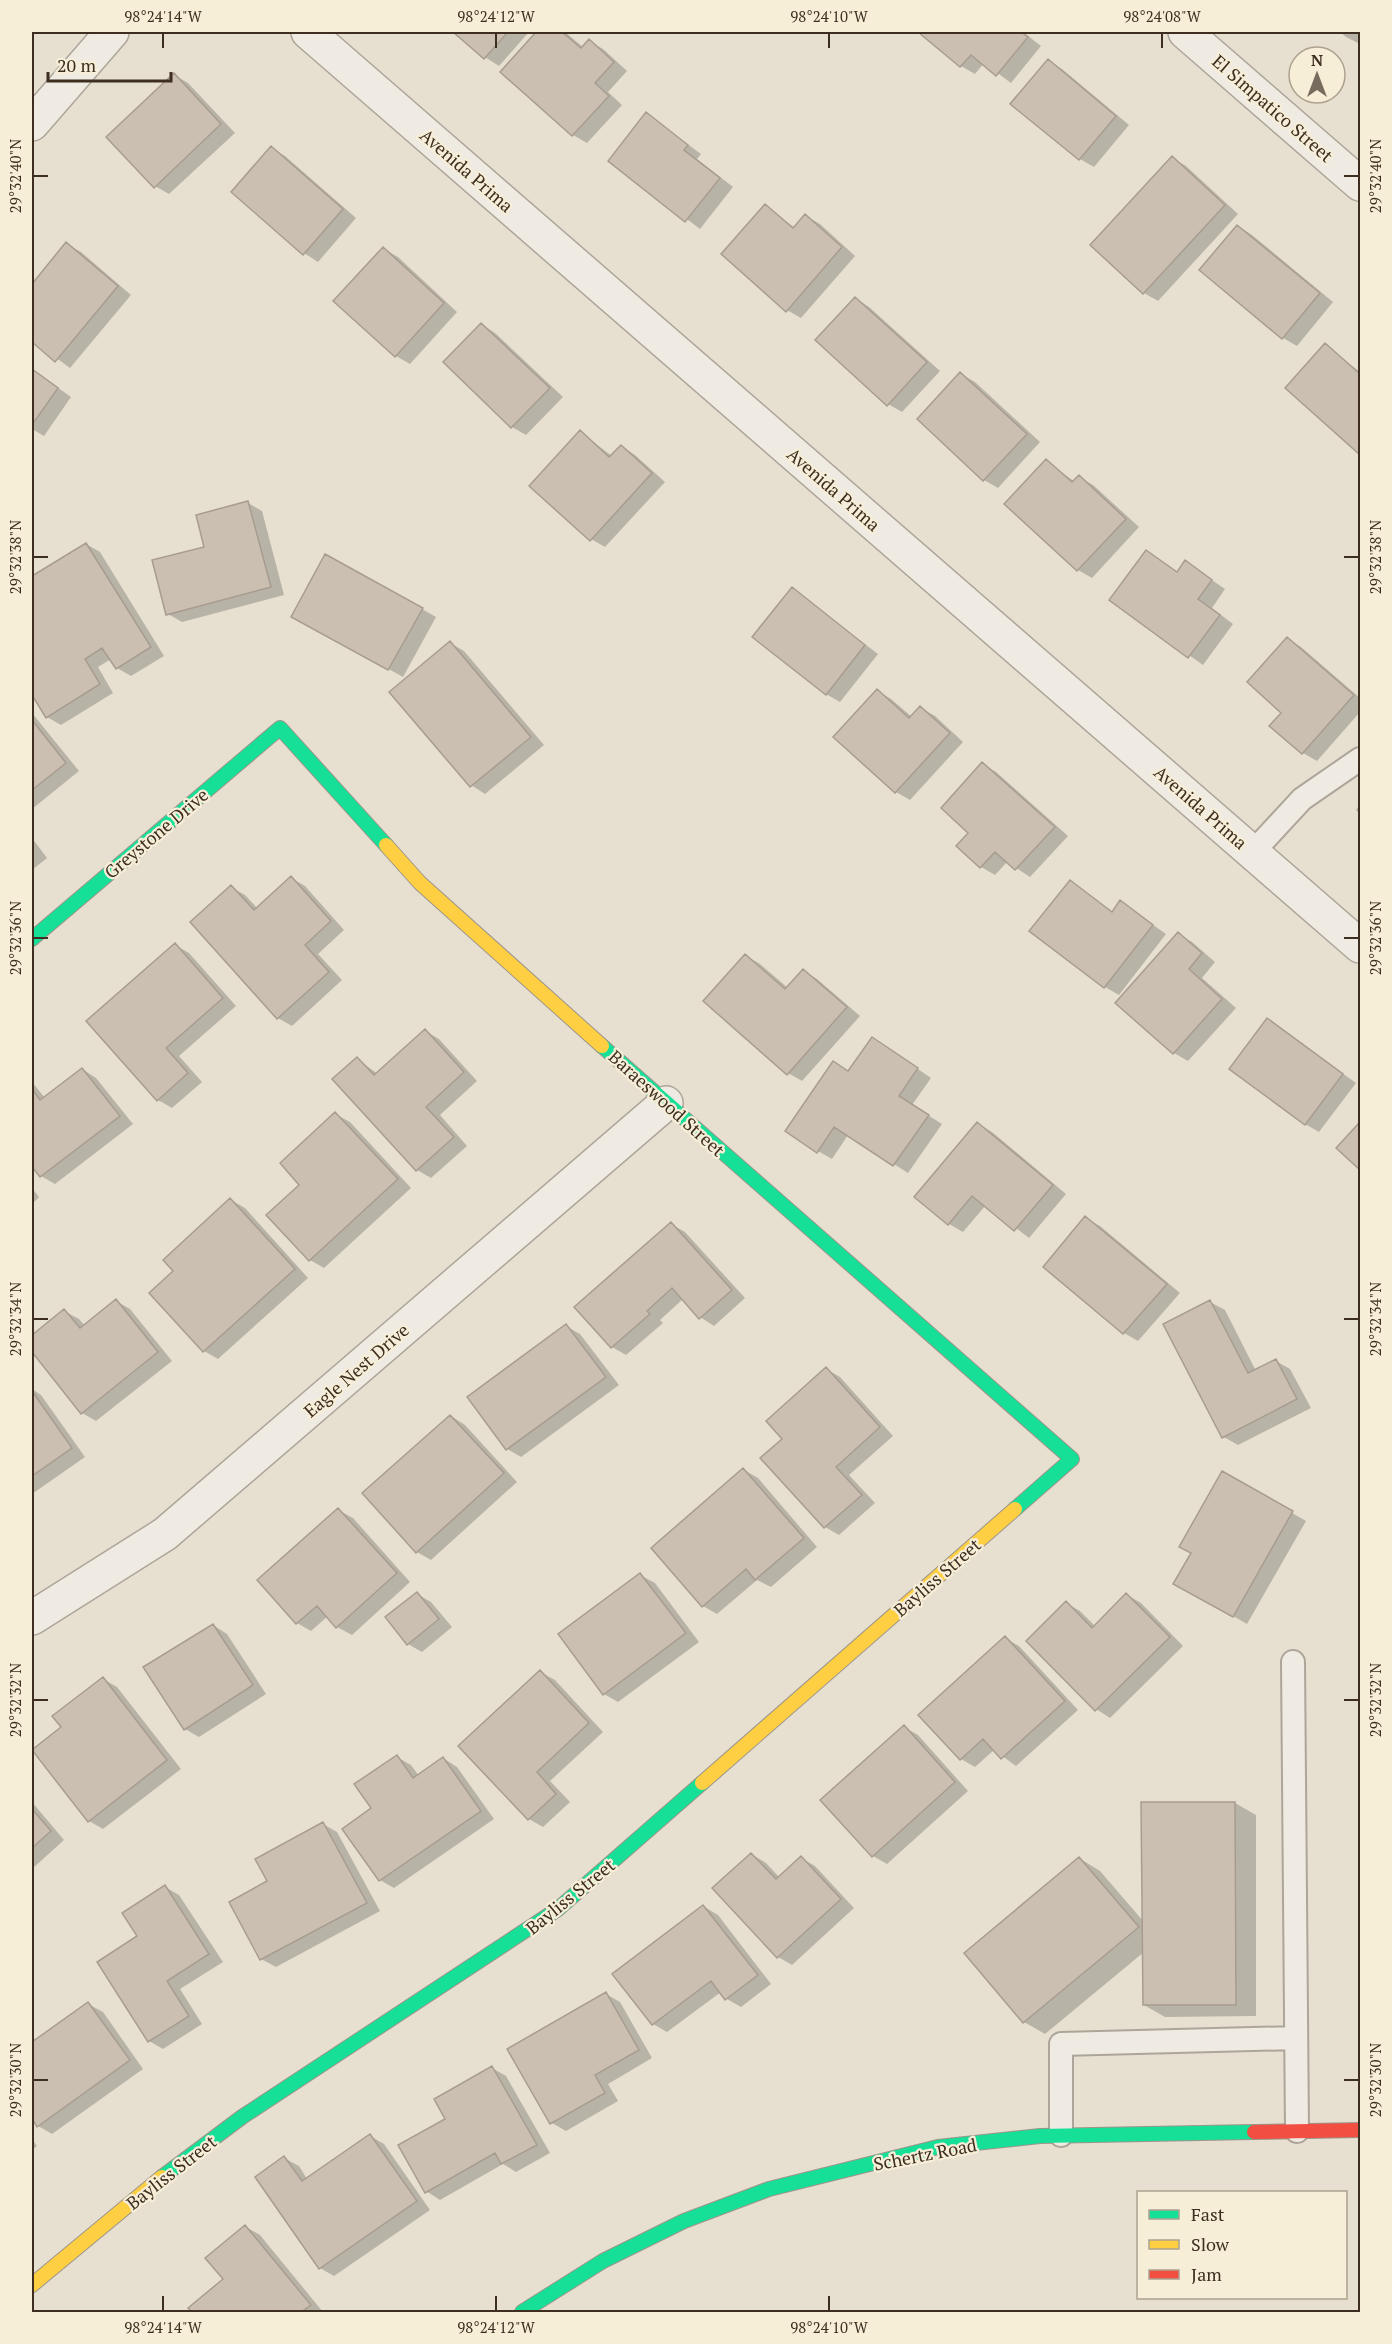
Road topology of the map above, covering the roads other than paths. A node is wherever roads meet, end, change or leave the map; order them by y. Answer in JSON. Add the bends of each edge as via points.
{"nodes":[{"id":1,"x":112,"y":32,"type":"edge"},
{"id":2,"x":308,"y":32,"type":"edge"},
{"id":3,"x":1185,"y":32,"type":"edge"},
{"id":4,"x":32,"y":124,"type":"edge"},
{"id":5,"x":1360,"y":184,"type":"edge"},
{"id":6,"x":280,"y":728,"type":"joint"},
{"id":7,"x":1360,"y":759,"type":"edge"},
{"id":8,"x":1253,"y":852,"type":"junction"},
{"id":9,"x":32,"y":939,"type":"edge"},
{"id":10,"x":1360,"y":946,"type":"edge"},
{"id":11,"x":666,"y":1103,"type":"junction"},
{"id":12,"x":1072,"y":1459,"type":"joint"},
{"id":13,"x":32,"y":1618,"type":"edge"},
{"id":14,"x":1293,"y":1662,"type":"dead end"},
{"id":15,"x":1296,"y":2038,"type":"junction"},
{"id":16,"x":1360,"y":2130,"type":"edge"},
{"id":17,"x":1297,"y":2131,"type":"junction"},
{"id":18,"x":1061,"y":2135,"type":"junction"},
{"id":19,"x":32,"y":2286,"type":"edge"},
{"id":20,"x":522,"y":2313,"type":"edge"}],
"edges":[{"from":1,"to":4,"type":"street"},
{"from":2,"to":8,"type":"street","name":"Avenida Prima"},
{"from":3,"to":5,"type":"street","name":"El Simpatico Street"},
{"from":6,"to":9,"type":"street","name":"Greystone Drive"},
{"from":6,"to":11,"type":"street","name":"Baraeswood Street","via":[[420,883]]},
{"from":7,"to":8,"type":"lane","via":[[1302,799]]},
{"from":8,"to":10,"type":"street","name":"Avenida Prima"},
{"from":11,"to":12,"type":"street","name":"Baraeswood Street"},
{"from":11,"to":13,"type":"street","name":"Eagle Nest Drive","via":[[165,1534]]},
{"from":12,"to":19,"type":"street","name":"Bayliss Street","via":[[558,1909],[490,1958],[272,2096],[146,2190]]},
{"from":14,"to":15,"type":"lane"},
{"from":15,"to":17,"type":"lane"},
{"from":15,"to":18,"type":"lane","via":[[1061,2044]]},
{"from":16,"to":17,"type":"street","name":"Schertz Road"},
{"from":17,"to":18,"type":"street","name":"Schertz Road"},
{"from":18,"to":20,"type":"street","name":"Schertz Road","via":[[938,2147],[769,2189],[684,2221],[613,2256]]}]}
